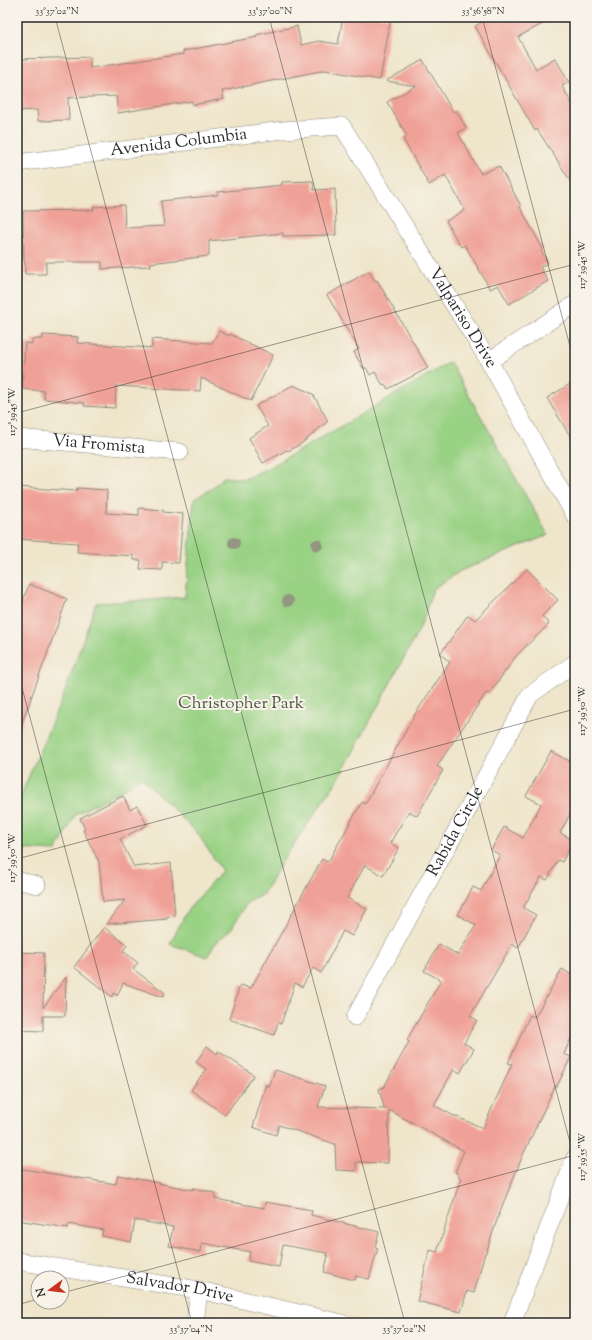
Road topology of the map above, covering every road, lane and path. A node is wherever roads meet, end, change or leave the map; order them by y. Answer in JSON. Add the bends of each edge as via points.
{"nodes":[{"id":1,"x":342,"y":126,"type":"joint"},
{"id":2,"x":17,"y":163,"type":"edge"},
{"id":3,"x":575,"y":304,"type":"edge"},
{"id":4,"x":489,"y":361,"type":"junction"},
{"id":5,"x":17,"y":438,"type":"edge"},
{"id":6,"x":180,"y":452,"type":"dead end"},
{"id":7,"x":575,"y":516,"type":"edge"},
{"id":8,"x":575,"y":663,"type":"edge"},
{"id":9,"x":17,"y":880,"type":"edge"},
{"id":10,"x":38,"y":885,"type":"dead end"},
{"id":11,"x":355,"y":1018,"type":"dead end"},
{"id":12,"x":575,"y":1158,"type":"edge"},
{"id":13,"x":17,"y":1261,"type":"edge"},
{"id":14,"x":199,"y":1290,"type":"junction"},
{"id":15,"x":195,"y":1323,"type":"edge"},
{"id":16,"x":342,"y":1323,"type":"edge"},
{"id":17,"x":512,"y":1323,"type":"edge"}],
"edges":[{"from":1,"to":2,"type":"street","name":"Avenida Columbia","via":[[282,130]]},
{"from":1,"to":4,"type":"street","name":"Valpariso Drive"},
{"from":3,"to":4,"type":"street"},
{"from":4,"to":7,"type":"street","name":"Valpariso Drive"},
{"from":5,"to":6,"type":"street","name":"Via Fromista"},
{"from":8,"to":11,"type":"street","name":"Rabida Circle","via":[[530,695]]},
{"from":9,"to":10,"type":"street"},
{"from":12,"to":17,"type":"street"},
{"from":13,"to":14,"type":"street","name":"Salvador Drive"},
{"from":14,"to":15,"type":"street"},
{"from":14,"to":16,"type":"street","name":"Salvador Drive"}]}
